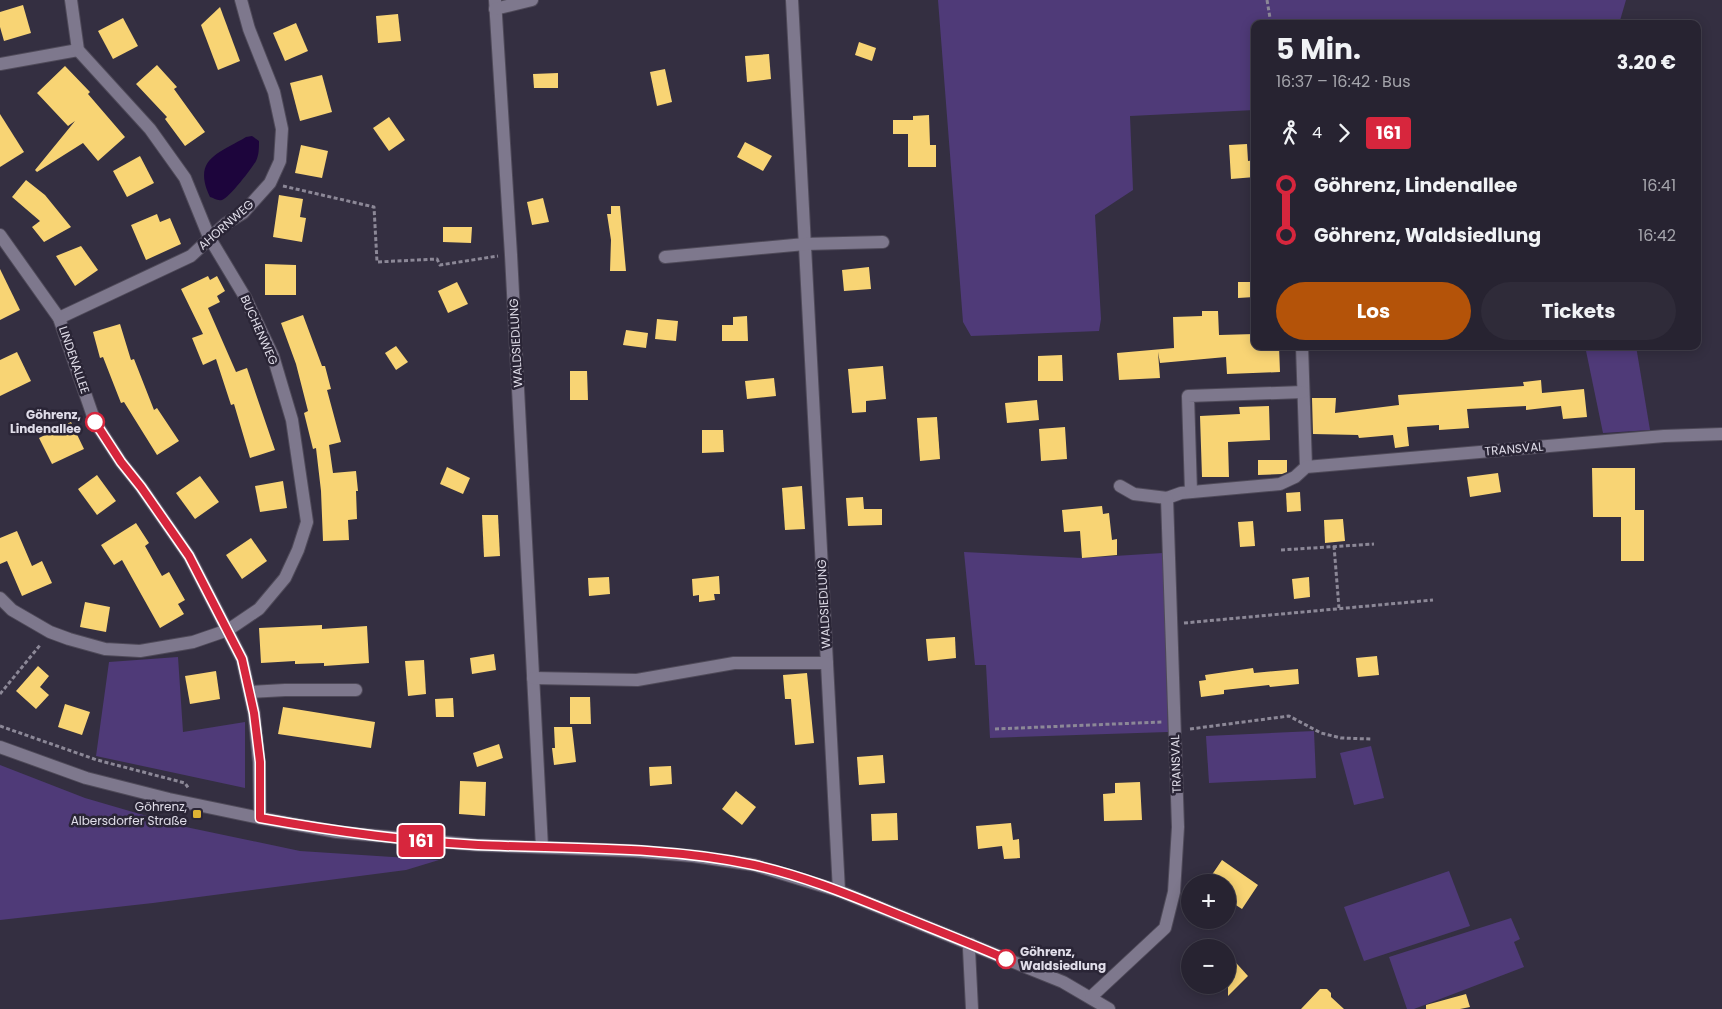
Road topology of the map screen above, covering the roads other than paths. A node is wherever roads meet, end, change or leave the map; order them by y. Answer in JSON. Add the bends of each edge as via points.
{"nodes":[{"id":1,"x":71,"y":0,"type":"edge"},
{"id":2,"x":241,"y":0,"type":"edge"},
{"id":3,"x":532,"y":0,"type":"edge"},
{"id":4,"x":792,"y":0,"type":"edge"},
{"id":5,"x":495,"y":5,"type":"edge"},
{"id":6,"x":78,"y":50,"type":"junction"},
{"id":7,"x":0,"y":64,"type":"edge"},
{"id":8,"x":0,"y":235,"type":"edge"},
{"id":9,"x":209,"y":237,"type":"junction"},
{"id":10,"x":883,"y":242,"type":"dead end"},
{"id":11,"x":805,"y":244,"type":"junction"},
{"id":12,"x":665,"y":257,"type":"dead end"},
{"id":13,"x":59,"y":318,"type":"junction"},
{"id":14,"x":1302,"y":350,"type":"edge"},
{"id":15,"x":1303,"y":392,"type":"junction"},
{"id":16,"x":1722,"y":434,"type":"edge"},
{"id":17,"x":1306,"y":467,"type":"junction"},
{"id":18,"x":1120,"y":486,"type":"dead end"},
{"id":19,"x":1191,"y":492,"type":"junction"},
{"id":20,"x":1167,"y":498,"type":"junction"},
{"id":21,"x":0,"y":598,"type":"edge"},
{"id":22,"x":228,"y":630,"type":"junction"},
{"id":23,"x":828,"y":663,"type":"junction"},
{"id":24,"x":533,"y":678,"type":"junction"},
{"id":25,"x":356,"y":690,"type":"dead end"},
{"id":26,"x":250,"y":692,"type":"junction"},
{"id":27,"x":0,"y":747,"type":"edge"},
{"id":28,"x":260,"y":818,"type":"junction"},
{"id":29,"x":542,"y":848,"type":"junction"},
{"id":30,"x":840,"y":891,"type":"junction"},
{"id":31,"x":971,"y":944,"type":"junction"},
{"id":32,"x":1091,"y":997,"type":"junction"},
{"id":33,"x":972,"y":1009,"type":"edge"},
{"id":34,"x":1109,"y":1009,"type":"edge"}],
"edges":[{"from":1,"to":6,"type":"street"},
{"from":2,"to":9,"type":"street","name":"AHORNWEG","via":[[274,92],[282,129],[280,161],[270,183],[243,213]]},
{"from":3,"to":5,"type":"street","name":"WALDSIEDLUNG"},
{"from":4,"to":11,"type":"street","name":"WALDSIEDLUNG"},
{"from":5,"to":24,"type":"street","name":"WALDSIEDLUNG"},
{"from":6,"to":7,"type":"street"},
{"from":6,"to":9,"type":"street","name":"BUCHENWEG","via":[[150,129],[185,178]]},
{"from":8,"to":13,"type":"street","name":"LINDENALLEE"},
{"from":9,"to":13,"type":"street","name":"AHORNWEG","via":[[191,256]]},
{"from":9,"to":22,"type":"street","name":"BUCHENWEG","via":[[245,297],[273,356],[292,420],[306,522],[285,578],[259,609]]},
{"from":10,"to":11,"type":"street"},
{"from":11,"to":12,"type":"street"},
{"from":11,"to":23,"type":"street","name":"WALDSIEDLUNG"},
{"from":13,"to":22,"type":"street","name":"LINDENALLEE","via":[[95,422],[189,556]]},
{"from":14,"to":15,"type":"street"},
{"from":15,"to":17,"type":"street"},
{"from":15,"to":19,"type":"street","via":[[1188,396]]},
{"from":16,"to":17,"type":"street","name":"TRANSVAL","via":[[1664,436]]},
{"from":17,"to":19,"type":"street","via":[[1280,484]]},
{"from":18,"to":20,"type":"street","via":[[1134,494]]},
{"from":19,"to":20,"type":"street"},
{"from":20,"to":32,"type":"street","name":"TRANSVAL","via":[[1178,827],[1174,892],[1165,928]]},
{"from":21,"to":22,"type":"street","name":"BUCHENWEG","via":[[12,610],[50,632],[105,649],[140,651],[193,642]]},
{"from":22,"to":26,"type":"street","name":"LINDENALLEE","via":[[242,659]]},
{"from":23,"to":24,"type":"street","name":"WALDSIEDLUNG","via":[[734,662],[637,680]]},
{"from":23,"to":30,"type":"street","name":"WALDSIEDLUNG"},
{"from":24,"to":29,"type":"street","name":"WALDSIEDLUNG"},
{"from":25,"to":26,"type":"street"},
{"from":26,"to":28,"type":"street","name":"LINDENALLEE","via":[[260,762]]},
{"from":27,"to":28,"type":"street","via":[[86,778]]},
{"from":28,"to":29,"type":"street","via":[[407,840]]},
{"from":29,"to":30,"type":"street","via":[[693,856],[754,865]]},
{"from":30,"to":31,"type":"street"},
{"from":31,"to":32,"type":"street"},
{"from":31,"to":33,"type":"street"},
{"from":32,"to":34,"type":"street"}]}
